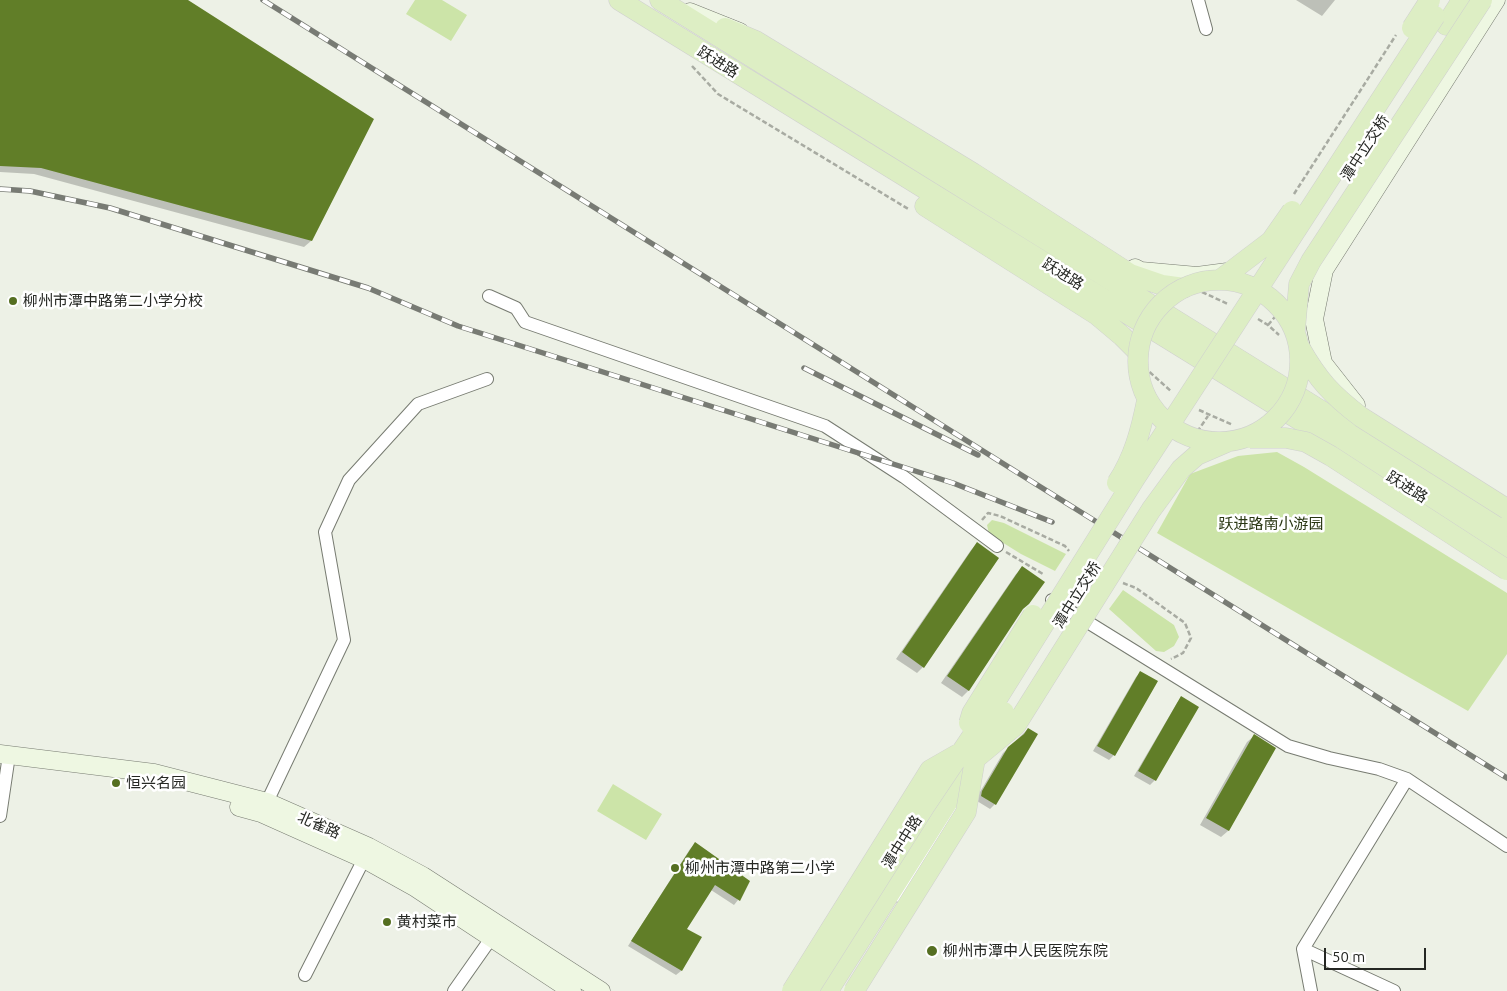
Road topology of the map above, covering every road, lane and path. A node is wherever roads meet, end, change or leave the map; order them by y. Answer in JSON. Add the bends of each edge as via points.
{"nodes":[{"id":1,"x":619,"y":0,"type":"edge"},
{"id":2,"x":661,"y":0,"type":"edge"},
{"id":3,"x":1198,"y":0,"type":"edge"},
{"id":4,"x":1430,"y":0,"type":"edge"},
{"id":5,"x":1436,"y":0,"type":"edge"},
{"id":6,"x":1446,"y":0,"type":"edge"},
{"id":7,"x":1462,"y":0,"type":"edge"},
{"id":8,"x":1482,"y":0,"type":"edge"},
{"id":9,"x":1496,"y":0,"type":"edge"},
{"id":10,"x":646,"y":18,"type":"junction"},
{"id":11,"x":1206,"y":29,"type":"dead end"},
{"id":12,"x":1398,"y":33,"type":"dead end"},
{"id":13,"x":1291,"y":199,"type":"dead end"},
{"id":14,"x":1220,"y":280,"type":"junction"},
{"id":15,"x":1184,"y":288,"type":"junction"},
{"id":16,"x":489,"y":296,"type":"dead end"},
{"id":17,"x":1297,"y":339,"type":"junction"},
{"id":18,"x":1138,"y":352,"type":"junction"},
{"id":19,"x":487,"y":379,"type":"dead end"},
{"id":20,"x":1148,"y":400,"type":"junction"},
{"id":21,"x":1235,"y":440,"type":"junction"},
{"id":22,"x":1507,"y":499,"type":"edge"},
{"id":23,"x":1507,"y":509,"type":"edge"},
{"id":24,"x":980,"y":523,"type":"dead end"},
{"id":25,"x":1507,"y":526,"type":"edge"},
{"id":26,"x":997,"y":546,"type":"joint"},
{"id":27,"x":1507,"y":548,"type":"edge"},
{"id":28,"x":1074,"y":557,"type":"dead end"},
{"id":29,"x":1507,"y":570,"type":"edge"},
{"id":30,"x":1044,"y":574,"type":"dead end"},
{"id":31,"x":1118,"y":580,"type":"dead end"},
{"id":32,"x":1077,"y":614,"type":"junction"},
{"id":33,"x":1168,"y":660,"type":"dead end"},
{"id":34,"x":999,"y":696,"type":"joint"},
{"id":35,"x":972,"y":723,"type":"junction"},
{"id":36,"x":998,"y":740,"type":"junction"},
{"id":37,"x":968,"y":756,"type":"junction"},
{"id":38,"x":4,"y":760,"type":"edge"},
{"id":39,"x":1407,"y":780,"type":"junction"},
{"id":40,"x":266,"y":802,"type":"junction"},
{"id":41,"x":0,"y":816,"type":"edge"},
{"id":42,"x":1507,"y":846,"type":"edge"},
{"id":43,"x":364,"y":859,"type":"junction"},
{"id":44,"x":492,"y":938,"type":"junction"},
{"id":45,"x":1304,"y":949,"type":"junction"},
{"id":46,"x":305,"y":975,"type":"dead end"},
{"id":47,"x":454,"y":991,"type":"edge"},
{"id":48,"x":572,"y":991,"type":"edge"},
{"id":49,"x":601,"y":991,"type":"edge"},
{"id":50,"x":792,"y":991,"type":"edge"},
{"id":51,"x":801,"y":991,"type":"edge"},
{"id":52,"x":808,"y":991,"type":"edge"},
{"id":53,"x":828,"y":991,"type":"edge"},
{"id":54,"x":843,"y":991,"type":"edge"},
{"id":55,"x":854,"y":991,"type":"edge"},
{"id":56,"x":1311,"y":991,"type":"edge"},
{"id":57,"x":1394,"y":991,"type":"edge"}],
"edges":[{"from":1,"to":10,"type":"main road","name":"跃进路"},
{"from":2,"to":5,"type":"street","via":[[776,46],[1141,271],[1197,276],[1246,269],[1284,238]]},
{"from":2,"to":15,"type":"main road","via":[[756,41],[973,173],[1130,274],[1162,285]]},
{"from":2,"to":25,"type":"main road","name":"跃进路"},
{"from":3,"to":11,"type":"street"},
{"from":4,"to":14,"type":"main road","bridge":true,"via":[[1271,241]]},
{"from":6,"to":34,"type":"main road","name":"潭中立交桥","bridge":true,"via":[[1134,480]]},
{"from":7,"to":37,"type":"main road","name":"潭中立交桥","bridge":true},
{"from":8,"to":17,"type":"main road","bridge":true,"via":[[1298,284]]},
{"from":9,"to":22,"type":"street","via":[[1324,270],[1314,318],[1323,364],[1353,404]]},
{"from":10,"to":18,"type":"main road","via":[[730,86],[1097,315]]},
{"from":10,"to":27,"type":"main road","name":"跃进路"},
{"from":12,"to":13,"type":"path"},
{"from":14,"to":15,"type":"main road","bridge":true,"via":[[1203,281]]},
{"from":14,"to":17,"type":"main road","bridge":true,"via":[[1235,281],[1265,293],[1288,317]]},
{"from":15,"to":18,"type":"main road","bridge":true,"via":[[1166,299],[1153,314],[1143,332]]},
{"from":16,"to":26,"type":"street","via":[[516,308],[525,322],[825,426],[904,477]]},
{"from":17,"to":21,"type":"main road","bridge":true,"via":[[1299,376],[1288,404],[1268,426]]},
{"from":17,"to":23,"type":"main road","bridge":true,"via":[[1314,372],[1339,401]]},
{"from":18,"to":20,"type":"main road","bridge":true},
{"from":19,"to":40,"type":"street","via":[[418,404],[349,480],[325,532],[344,640]]},
{"from":20,"to":21,"type":"main road","bridge":true,"via":[[1156,413],[1181,433],[1211,442]]},
{"from":20,"to":37,"type":"main road","bridge":true,"via":[[1127,467],[972,713]]},
{"from":21,"to":29,"type":"main road","bridge":true,"via":[[1279,437],[1306,442]]},
{"from":21,"to":37,"type":"main road","bridge":true,"via":[[1196,455],[1181,469],[1151,510],[1016,726]]},
{"from":24,"to":28,"type":"path","via":[[988,514],[1000,516],[1065,546]]},
{"from":26,"to":30,"type":"path"},
{"from":31,"to":33,"type":"path","via":[[1136,588],[1185,623],[1191,638],[1183,653]]},
{"from":32,"to":35,"type":"street","via":[[1053,599]]},
{"from":32,"to":36,"type":"street"},
{"from":32,"to":39,"type":"street","via":[[1288,746],[1379,769]]},
{"from":34,"to":37,"type":"main road","name":"潭中中路","bridge":true},
{"from":35,"to":36,"type":"street"},
{"from":35,"to":51,"type":"street"},
{"from":36,"to":54,"type":"street"},
{"from":37,"to":50,"type":"main road","bridge":true,"via":[[930,770]]},
{"from":37,"to":52,"type":"main road","name":"潭中中路","bridge":true,"via":[[926,806]]},
{"from":37,"to":53,"type":"main road","name":"潭中中路"},
{"from":37,"to":55,"type":"main road","bridge":true,"via":[[966,812]]},
{"from":38,"to":40,"type":"street","name":"北雀路","via":[[154,772]]},
{"from":38,"to":41,"type":"street"},
{"from":38,"to":43,"type":"street","name":"北雀路","via":[[152,784],[261,813]]},
{"from":39,"to":42,"type":"street"},
{"from":39,"to":45,"type":"street"},
{"from":40,"to":49,"type":"street","name":"北雀路","via":[[370,847],[424,876]]},
{"from":43,"to":44,"type":"street","name":"北雀路","via":[[416,888]]},
{"from":43,"to":46,"type":"street"},
{"from":44,"to":47,"type":"street"},
{"from":44,"to":48,"type":"street","name":"北雀路"},
{"from":45,"to":56,"type":"street"},
{"from":45,"to":57,"type":"street"}]}
